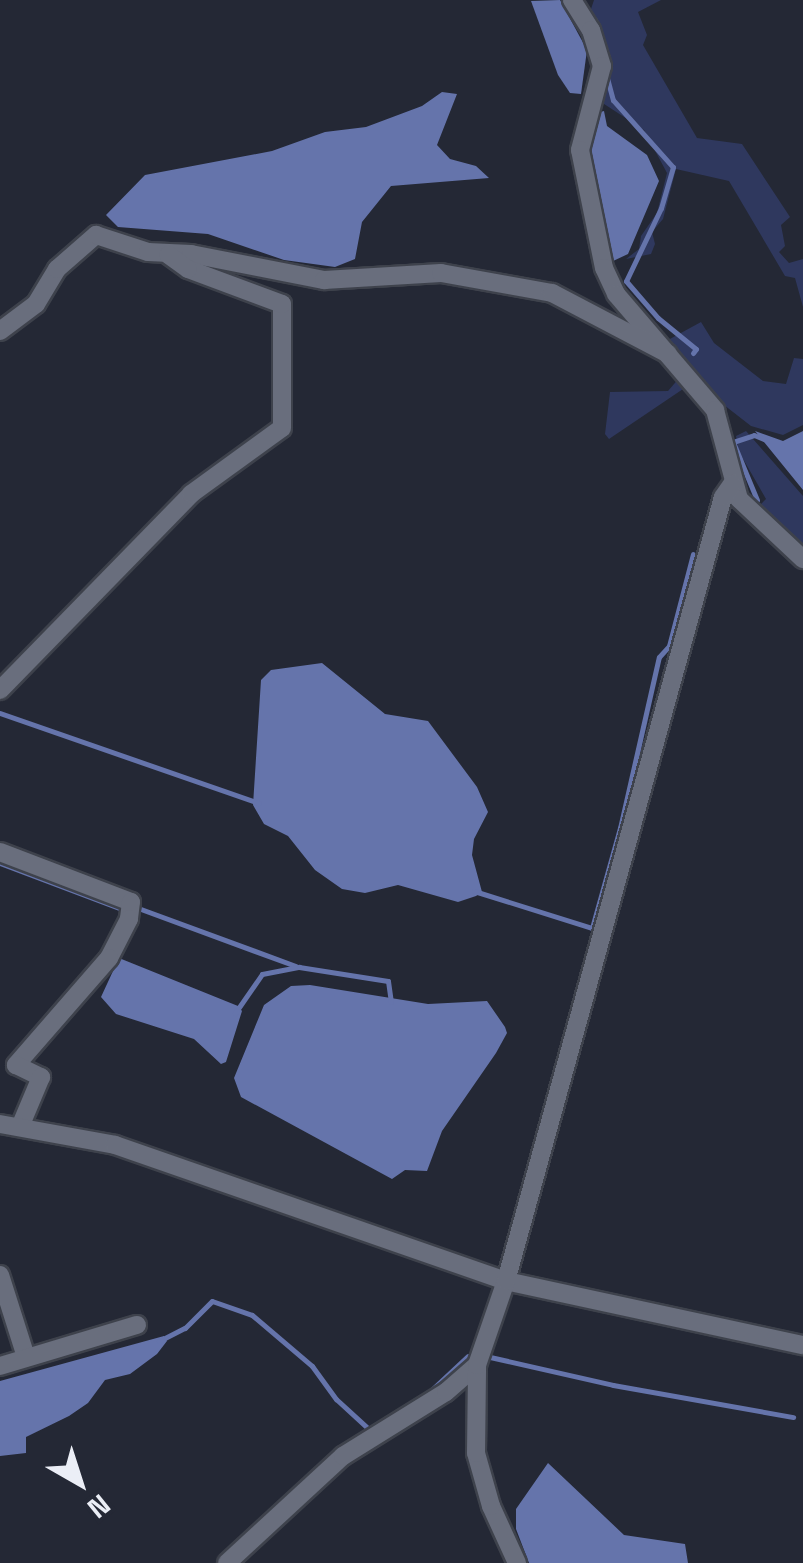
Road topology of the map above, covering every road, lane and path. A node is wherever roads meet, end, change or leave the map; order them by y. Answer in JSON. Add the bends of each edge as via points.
{"nodes":[{"id":1,"x":572,"y":0,"type":"edge"},
{"id":2,"x":169,"y":254,"type":"junction"},
{"id":3,"x":0,"y":332,"type":"edge"},
{"id":4,"x":668,"y":354,"type":"junction"},
{"id":5,"x":732,"y":484,"type":"junction"},
{"id":6,"x":803,"y":559,"type":"edge"},
{"id":7,"x":0,"y":690,"type":"edge"},
{"id":8,"x":0,"y":852,"type":"edge"},
{"id":9,"x":0,"y":1124,"type":"edge"},
{"id":10,"x":20,"y":1127,"type":"junction"},
{"id":11,"x":0,"y":1275,"type":"edge"},
{"id":12,"x":506,"y":1280,"type":"junction"},
{"id":13,"x":137,"y":1325,"type":"dead end"},
{"id":14,"x":803,"y":1345,"type":"edge"},
{"id":15,"x":26,"y":1357,"type":"junction"},
{"id":16,"x":476,"y":1364,"type":"junction"},
{"id":17,"x":0,"y":1366,"type":"edge"},
{"id":18,"x":227,"y":1563,"type":"edge"},
{"id":19,"x":517,"y":1563,"type":"edge"}],
"edges":[{"from":1,"to":4,"type":"street","via":[[602,66],[580,150],[604,268],[616,294]]},
{"from":2,"to":3,"type":"street","via":[[96,235],[57,269],[36,304]]},
{"from":2,"to":4,"type":"street","via":[[324,280],[441,273],[552,293]]},
{"from":2,"to":7,"type":"street","via":[[188,269],[282,304],[282,428],[190,494]]},
{"from":4,"to":5,"type":"street","via":[[716,410]]},
{"from":5,"to":6,"type":"street","via":[[739,499]]},
{"from":5,"to":12,"type":"street"},
{"from":8,"to":10,"type":"street","via":[[130,902],[130,919],[109,958],[16,1066],[42,1077]]},
{"from":9,"to":10,"type":"street"},
{"from":10,"to":12,"type":"street","via":[[114,1145]]},
{"from":11,"to":15,"type":"street"},
{"from":12,"to":14,"type":"street"},
{"from":12,"to":16,"type":"street"},
{"from":13,"to":15,"type":"street"},
{"from":15,"to":17,"type":"street"},
{"from":16,"to":18,"type":"street","via":[[446,1392],[343,1456]]},
{"from":16,"to":19,"type":"street","via":[[476,1452]]}]}
